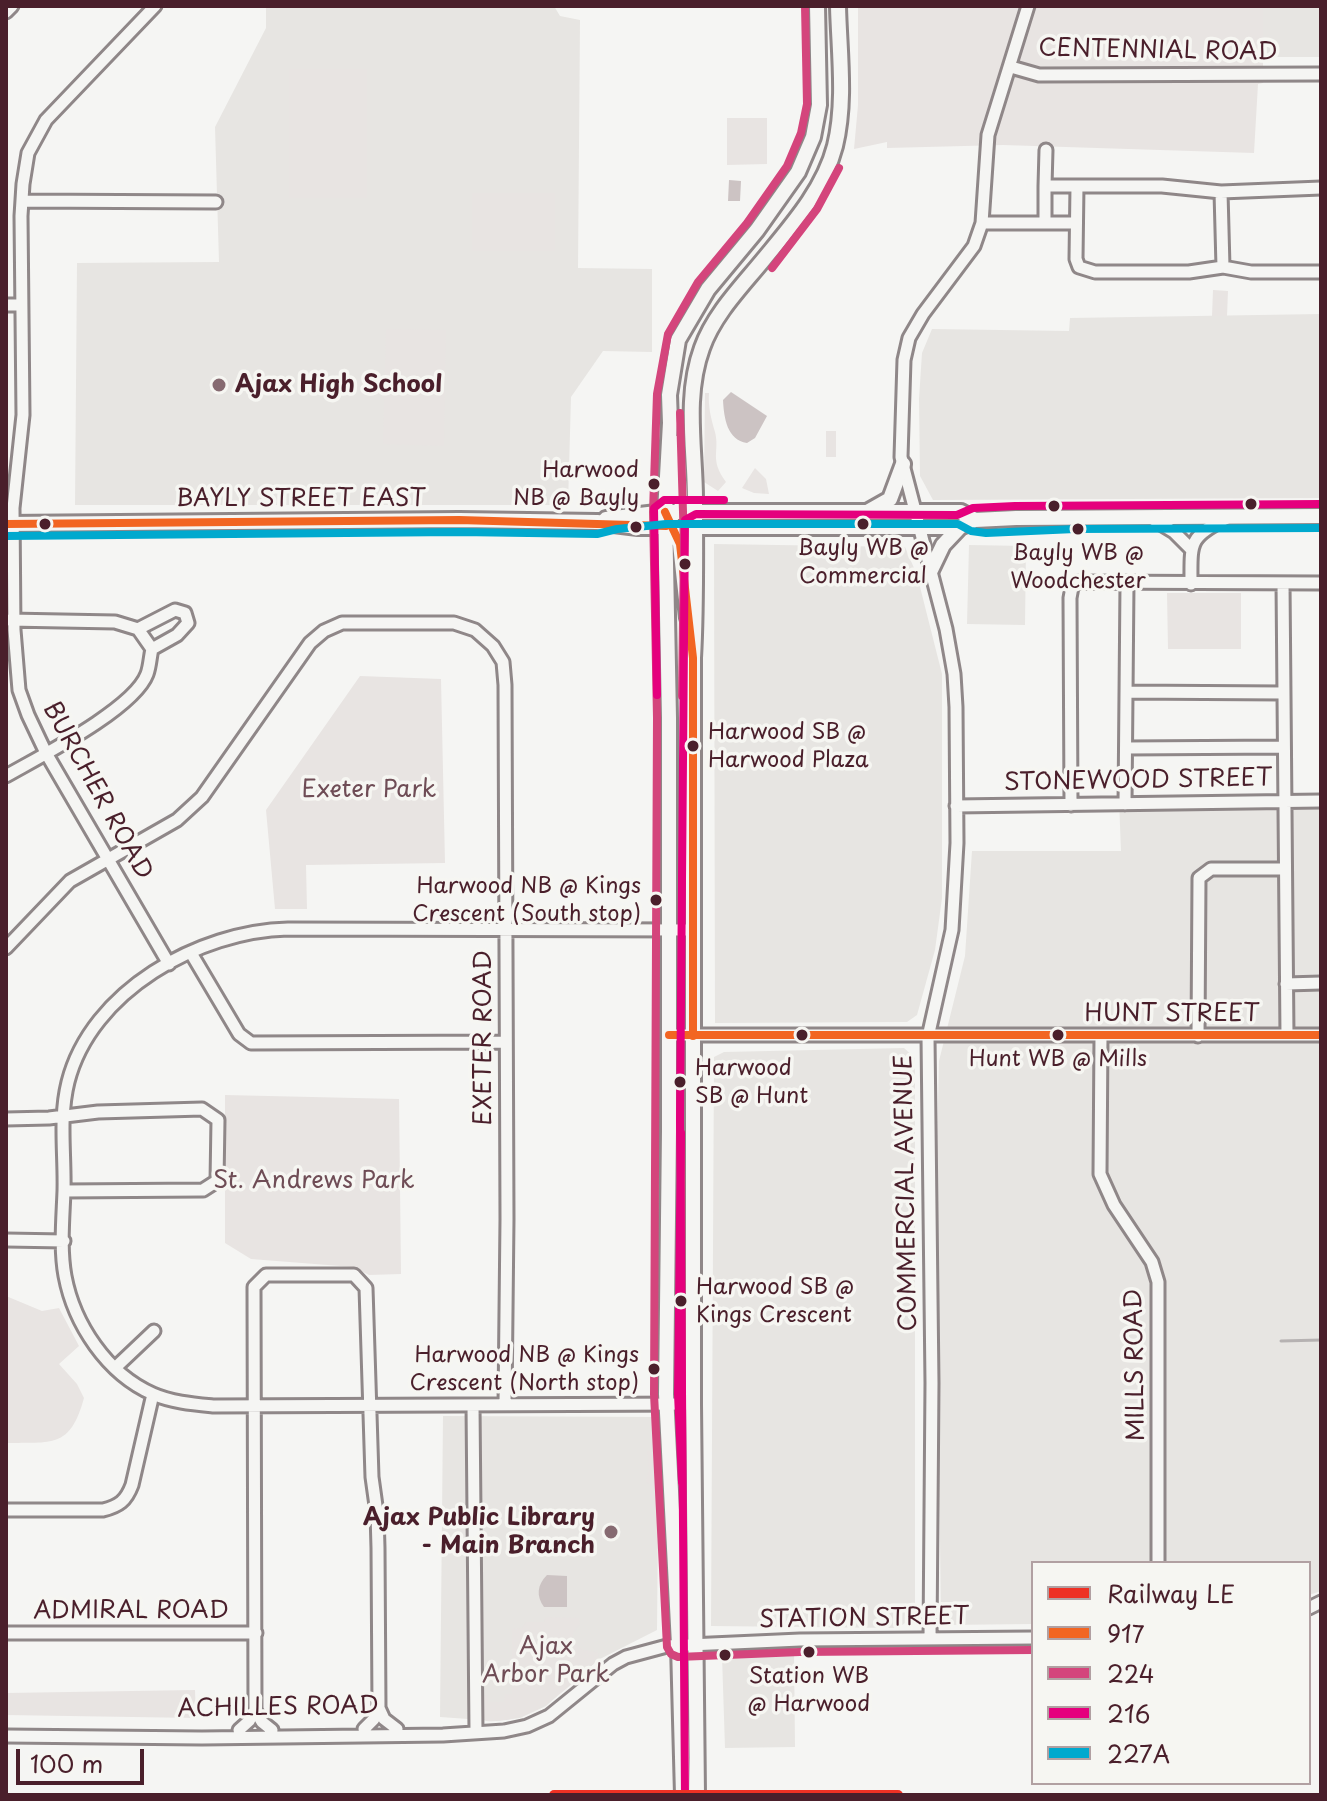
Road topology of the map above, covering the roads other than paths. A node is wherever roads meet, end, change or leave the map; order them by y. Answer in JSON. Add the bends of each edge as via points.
{"nodes":[{"id":1,"x":12,"y":6,"type":"edge"},
{"id":2,"x":155,"y":6,"type":"edge"},
{"id":3,"x":817,"y":6,"type":"edge"},
{"id":4,"x":838,"y":6,"type":"edge"},
{"id":5,"x":1028,"y":6,"type":"edge"},
{"id":6,"x":6,"y":12,"type":"edge"},
{"id":7,"x":1011,"y":67,"type":"junction"},
{"id":8,"x":1321,"y":74,"type":"edge"},
{"id":9,"x":1046,"y":150,"type":"dead end"},
{"id":10,"x":1045,"y":186,"type":"junction"},
{"id":11,"x":1077,"y":186,"type":"junction"},
{"id":12,"x":1321,"y":188,"type":"edge"},
{"id":13,"x":1221,"y":192,"type":"junction"},
{"id":14,"x":22,"y":201,"type":"junction"},
{"id":15,"x":216,"y":202,"type":"dead end"},
{"id":16,"x":982,"y":223,"type":"junction"},
{"id":17,"x":1045,"y":223,"type":"junction"},
{"id":18,"x":1076,"y":223,"type":"junction"},
{"id":19,"x":1223,"y":267,"type":"junction"},
{"id":20,"x":1321,"y":272,"type":"edge"},
{"id":21,"x":6,"y":305,"type":"edge"},
{"id":22,"x":21,"y":305,"type":"junction"},
{"id":23,"x":670,"y":423,"type":"junction"},
{"id":24,"x":903,"y":464,"type":"junction"},
{"id":25,"x":865,"y":513,"type":"junction"},
{"id":26,"x":1321,"y":516,"type":"edge"},
{"id":27,"x":691,"y":517,"type":"junction"},
{"id":28,"x":1149,"y":517,"type":"junction"},
{"id":29,"x":1229,"y":517,"type":"junction"},
{"id":30,"x":919,"y":520,"type":"junction"},
{"id":31,"x":975,"y":520,"type":"junction"},
{"id":32,"x":669,"y":522,"type":"junction"},
{"id":33,"x":10,"y":524,"type":"edge"},
{"id":34,"x":960,"y":527,"type":"junction"},
{"id":35,"x":1191,"y":549,"type":"junction"},
{"id":36,"x":931,"y":570,"type":"junction"},
{"id":37,"x":1283,"y":583,"type":"junction"},
{"id":38,"x":1321,"y":583,"type":"edge"},
{"id":39,"x":1127,"y":584,"type":"junction"},
{"id":40,"x":1191,"y":584,"type":"junction"},
{"id":41,"x":10,"y":620,"type":"edge"},
{"id":42,"x":138,"y":629,"type":"junction"},
{"id":43,"x":152,"y":649,"type":"junction"},
{"id":44,"x":693,"y":658,"type":"junction"},
{"id":45,"x":1126,"y":692,"type":"junction"},
{"id":46,"x":1283,"y":693,"type":"junction"},
{"id":47,"x":669,"y":718,"type":"junction"},
{"id":48,"x":694,"y":723,"type":"junction"},
{"id":49,"x":1284,"y":747,"type":"junction"},
{"id":50,"x":1126,"y":748,"type":"junction"},
{"id":51,"x":46,"y":753,"type":"junction"},
{"id":52,"x":6,"y":776,"type":"edge"},
{"id":53,"x":1321,"y":801,"type":"edge"},
{"id":54,"x":1285,"y":802,"type":"junction"},
{"id":55,"x":1125,"y":804,"type":"junction"},
{"id":56,"x":1071,"y":805,"type":"junction"},
{"id":57,"x":956,"y":806,"type":"junction"},
{"id":58,"x":107,"y":858,"type":"junction"},
{"id":59,"x":1285,"y":869,"type":"junction"},
{"id":60,"x":506,"y":930,"type":"junction"},
{"id":61,"x":669,"y":930,"type":"junction"},
{"id":62,"x":693,"y":930,"type":"junction"},
{"id":63,"x":6,"y":948,"type":"edge"},
{"id":64,"x":191,"y":953,"type":"junction"},
{"id":65,"x":169,"y":964,"type":"junction"},
{"id":66,"x":1321,"y":983,"type":"edge"},
{"id":67,"x":1286,"y":984,"type":"junction"},
{"id":68,"x":669,"y":1035,"type":"junction"},
{"id":69,"x":1287,"y":1035,"type":"junction"},
{"id":70,"x":1321,"y":1035,"type":"edge"},
{"id":71,"x":693,"y":1036,"type":"junction"},
{"id":72,"x":1101,"y":1036,"type":"junction"},
{"id":73,"x":1198,"y":1036,"type":"junction"},
{"id":74,"x":928,"y":1037,"type":"junction"},
{"id":75,"x":505,"y":1042,"type":"junction"},
{"id":76,"x":63,"y":1117,"type":"junction"},
{"id":77,"x":6,"y":1119,"type":"edge"},
{"id":78,"x":64,"y":1191,"type":"junction"},
{"id":79,"x":668,"y":1203,"type":"junction"},
{"id":80,"x":694,"y":1204,"type":"junction"},
{"id":81,"x":6,"y":1240,"type":"edge"},
{"id":82,"x":64,"y":1241,"type":"junction"},
{"id":83,"x":154,"y":1331,"type":"dead end"},
{"id":84,"x":116,"y":1367,"type":"junction"},
{"id":85,"x":153,"y":1394,"type":"junction"},
{"id":86,"x":505,"y":1404,"type":"junction"},
{"id":87,"x":667,"y":1404,"type":"junction"},
{"id":88,"x":693,"y":1404,"type":"junction"},
{"id":89,"x":473,"y":1405,"type":"junction"},
{"id":90,"x":254,"y":1406,"type":"junction"},
{"id":91,"x":370,"y":1407,"type":"junction"},
{"id":92,"x":6,"y":1510,"type":"edge"},
{"id":93,"x":1158,"y":1561,"type":"edge"},
{"id":94,"x":6,"y":1633,"type":"edge"},
{"id":95,"x":256,"y":1633,"type":"junction"},
{"id":96,"x":1031,"y":1638,"type":"edge"},
{"id":97,"x":930,"y":1639,"type":"junction"},
{"id":98,"x":697,"y":1644,"type":"junction"},
{"id":99,"x":679,"y":1645,"type":"junction"},
{"id":100,"x":379,"y":1708,"type":"junction"},
{"id":101,"x":255,"y":1710,"type":"junction"},
{"id":102,"x":364,"y":1729,"type":"junction"},
{"id":103,"x":397,"y":1729,"type":"junction"},
{"id":104,"x":239,"y":1730,"type":"junction"},
{"id":105,"x":272,"y":1730,"type":"junction"},
{"id":106,"x":476,"y":1732,"type":"junction"},
{"id":107,"x":80,"y":1735,"type":"junction"},
{"id":108,"x":6,"y":1736,"type":"edge"},
{"id":109,"x":690,"y":1755,"type":"junction"},
{"id":110,"x":683,"y":1795,"type":"edge"},
{"id":111,"x":697,"y":1795,"type":"edge"}],
"edges":[{"from":1,"to":6,"type":"street"},
{"from":2,"to":14,"type":"street","name":"BURCHER ROAD","via":[[46,120],[28,153]]},
{"from":3,"to":23,"type":"main road","via":[[819,105],[813,137],[798,172],[708,289],[678,340]]},
{"from":4,"to":27,"type":"main road","via":[[840,109],[835,147],[800,215],[722,311],[702,348],[693,385]]},
{"from":5,"to":7,"type":"street","name":"CENTENNIAL ROAD"},
{"from":7,"to":8,"type":"street","name":"CENTENNIAL ROAD","via":[[1039,75]]},
{"from":7,"to":16,"type":"street","via":[[986,147]]},
{"from":9,"to":10,"type":"street"},
{"from":10,"to":11,"type":"street"},
{"from":10,"to":17,"type":"street"},
{"from":11,"to":13,"type":"street"},
{"from":11,"to":18,"type":"street"},
{"from":12,"to":13,"type":"street"},
{"from":13,"to":19,"type":"street"},
{"from":14,"to":15,"type":"street"},
{"from":14,"to":22,"type":"street","name":"BURCHER ROAD"},
{"from":16,"to":17,"type":"street"},
{"from":16,"to":24,"type":"street","name":"COMMERCIAL AVENUE","via":[[974,246],[909,338]]},
{"from":17,"to":18,"type":"street"},
{"from":18,"to":19,"type":"street","via":[[1079,267],[1095,272]]},
{"from":19,"to":20,"type":"street"},
{"from":21,"to":22,"type":"street"},
{"from":22,"to":33,"type":"street","name":"BURCHER ROAD","via":[[23,415]]},
{"from":23,"to":27,"type":"main road"},
{"from":23,"to":32,"type":"main road"},
{"from":24,"to":25,"type":"main road","via":[[890,499]]},
{"from":24,"to":30,"type":"street","name":"COMMERCIAL AVENUE"},
{"from":25,"to":27,"type":"main road"},
{"from":25,"to":30,"type":"main road"},
{"from":26,"to":29,"type":"main road"},
{"from":27,"to":30,"type":"main road"},
{"from":27,"to":32,"type":"main road","name":"BAYLY STREET EAST"},
{"from":27,"to":44,"type":"main road"},
{"from":28,"to":29,"type":"main road"},
{"from":28,"to":31,"type":"main road"},
{"from":28,"to":35,"type":"street"},
{"from":29,"to":35,"type":"street","via":[[1205,529]]},
{"from":30,"to":31,"type":"main road","via":[[961,512]]},
{"from":30,"to":34,"type":"main road"},
{"from":30,"to":36,"type":"street","name":"COMMERCIAL AVENUE"},
{"from":31,"to":34,"type":"main road"},
{"from":32,"to":33,"type":"main road","name":"BAYLY STREET EAST","via":[[638,527],[459,520]]},
{"from":32,"to":44,"type":"main road","via":[[680,544]]},
{"from":32,"to":47,"type":"main road"},
{"from":33,"to":41,"type":"street","name":"BURCHER ROAD"},
{"from":34,"to":36,"type":"main road","via":[[943,545]]},
{"from":35,"to":40,"type":"street"},
{"from":36,"to":57,"type":"street","name":"COMMERCIAL AVENUE","via":[[954,674]]},
{"from":37,"to":38,"type":"street"},
{"from":37,"to":40,"type":"street"},
{"from":37,"to":46,"type":"street"},
{"from":39,"to":40,"type":"street"},
{"from":39,"to":45,"type":"street"},
{"from":39,"to":56,"type":"street","via":[[1077,582],[1072,587]]},
{"from":41,"to":42,"type":"street","via":[[115,622]]},
{"from":41,"to":51,"type":"street","name":"BURCHER ROAD","via":[[19,690]]},
{"from":42,"to":43,"type":"street"},
{"from":42,"to":43,"type":"street","via":[[175,610],[185,613],[188,623]]},
{"from":43,"to":51,"type":"street","via":[[146,676],[131,695]]},
{"from":44,"to":48,"type":"main road"},
{"from":45,"to":46,"type":"street"},
{"from":45,"to":50,"type":"street"},
{"from":46,"to":49,"type":"street"},
{"from":47,"to":48,"type":"main road"},
{"from":47,"to":61,"type":"main road"},
{"from":48,"to":62,"type":"main road"},
{"from":49,"to":50,"type":"street"},
{"from":49,"to":54,"type":"street"},
{"from":50,"to":55,"type":"street"},
{"from":51,"to":52,"type":"street"},
{"from":51,"to":58,"type":"street","name":"BURCHER ROAD"},
{"from":53,"to":54,"type":"street","name":"STONEWOOD STREET"},
{"from":54,"to":55,"type":"street","name":"STONEWOOD STREET"},
{"from":54,"to":59,"type":"street"},
{"from":55,"to":56,"type":"street","name":"STONEWOOD STREET"},
{"from":56,"to":57,"type":"street","name":"STONEWOOD STREET"},
{"from":57,"to":74,"type":"street","name":"COMMERCIAL AVENUE","via":[[952,930]]},
{"from":58,"to":60,"type":"street","name":"EXETER ROAD","via":[[177,820],[202,797],[310,643],[324,631],[342,623],[454,623],[475,630],[503,662]]},
{"from":58,"to":63,"type":"street","name":"EXETER ROAD","via":[[70,881]]},
{"from":58,"to":65,"type":"street","name":"BURCHER ROAD"},
{"from":59,"to":67,"type":"street"},
{"from":59,"to":73,"type":"street","via":[[1211,869],[1199,878]]},
{"from":60,"to":61,"type":"street"},
{"from":60,"to":64,"type":"street","via":[[273,929],[234,936]]},
{"from":60,"to":75,"type":"street","name":"EXETER ROAD"},
{"from":61,"to":62,"type":"street"},
{"from":61,"to":68,"type":"main road"},
{"from":62,"to":71,"type":"main road"},
{"from":64,"to":65,"type":"street"},
{"from":64,"to":75,"type":"street","via":[[239,1034],[251,1043]]},
{"from":65,"to":76,"type":"street","via":[[126,991],[84,1040]]},
{"from":66,"to":67,"type":"street"},
{"from":67,"to":69,"type":"street"},
{"from":68,"to":71,"type":"street"},
{"from":68,"to":79,"type":"main road"},
{"from":69,"to":70,"type":"street","name":"HUNT STREET"},
{"from":69,"to":73,"type":"street","name":"HUNT STREET"},
{"from":71,"to":74,"type":"street","name":"HUNT STREET"},
{"from":71,"to":80,"type":"main road"},
{"from":72,"to":73,"type":"street","name":"HUNT STREET"},
{"from":72,"to":74,"type":"street","name":"HUNT STREET"},
{"from":72,"to":93,"type":"street","name":"MILLS ROAD","via":[[1100,1174],[1152,1262],[1158,1282]]},
{"from":74,"to":97,"type":"street","name":"COMMERCIAL AVENUE"},
{"from":75,"to":86,"type":"street","name":"EXETER ROAD"},
{"from":76,"to":77,"type":"street"},
{"from":76,"to":78,"type":"street"},
{"from":76,"to":78,"type":"street","via":[[202,1109],[218,1120],[217,1181],[211,1187]]},
{"from":78,"to":82,"type":"street"},
{"from":79,"to":80,"type":"main road"},
{"from":79,"to":87,"type":"main road"},
{"from":80,"to":88,"type":"main road"},
{"from":81,"to":82,"type":"street"},
{"from":82,"to":84,"type":"street","via":[[64,1273],[76,1314]]},
{"from":83,"to":84,"type":"street"},
{"from":84,"to":85,"type":"street"},
{"from":85,"to":90,"type":"street","via":[[195,1405]]},
{"from":85,"to":92,"type":"street","via":[[132,1485],[118,1507]]},
{"from":86,"to":87,"type":"street"},
{"from":86,"to":89,"type":"street"},
{"from":87,"to":88,"type":"street"},
{"from":87,"to":99,"type":"main road"},
{"from":88,"to":98,"type":"main road"},
{"from":89,"to":91,"type":"street"},
{"from":89,"to":106,"type":"street"},
{"from":90,"to":91,"type":"street"},
{"from":90,"to":91,"type":"street","via":[[254,1287],[266,1275],[281,1273],[354,1275],[361,1280],[366,1288]]},
{"from":90,"to":95,"type":"street"},
{"from":91,"to":100,"type":"street"},
{"from":94,"to":95,"type":"street","name":"ADMIRAL ROAD"},
{"from":95,"to":101,"type":"street"},
{"from":96,"to":97,"type":"street","name":"STATION STREET"},
{"from":97,"to":98,"type":"street","name":"STATION STREET"},
{"from":98,"to":99,"type":"street","name":"ACHILLES ROAD"},
{"from":98,"to":109,"type":"main road"},
{"from":99,"to":106,"type":"street","name":"ACHILLES ROAD","via":[[626,1657],[537,1722]]},
{"from":99,"to":109,"type":"main road"},
{"from":100,"to":102,"type":"street"},
{"from":100,"to":103,"type":"street"},
{"from":101,"to":104,"type":"street"},
{"from":101,"to":105,"type":"street"},
{"from":102,"to":103,"type":"street","name":"ACHILLES ROAD"},
{"from":102,"to":105,"type":"street","name":"ACHILLES ROAD"},
{"from":103,"to":106,"type":"street","name":"ACHILLES ROAD"},
{"from":104,"to":105,"type":"street","name":"ACHILLES ROAD"},
{"from":104,"to":107,"type":"street","name":"ACHILLES ROAD"},
{"from":106,"to":107,"type":"street","name":"ACHILLES ROAD"},
{"from":107,"to":108,"type":"street","name":"ACHILLES ROAD"},
{"from":109,"to":110,"type":"main road"},
{"from":109,"to":111,"type":"main road"}]}
